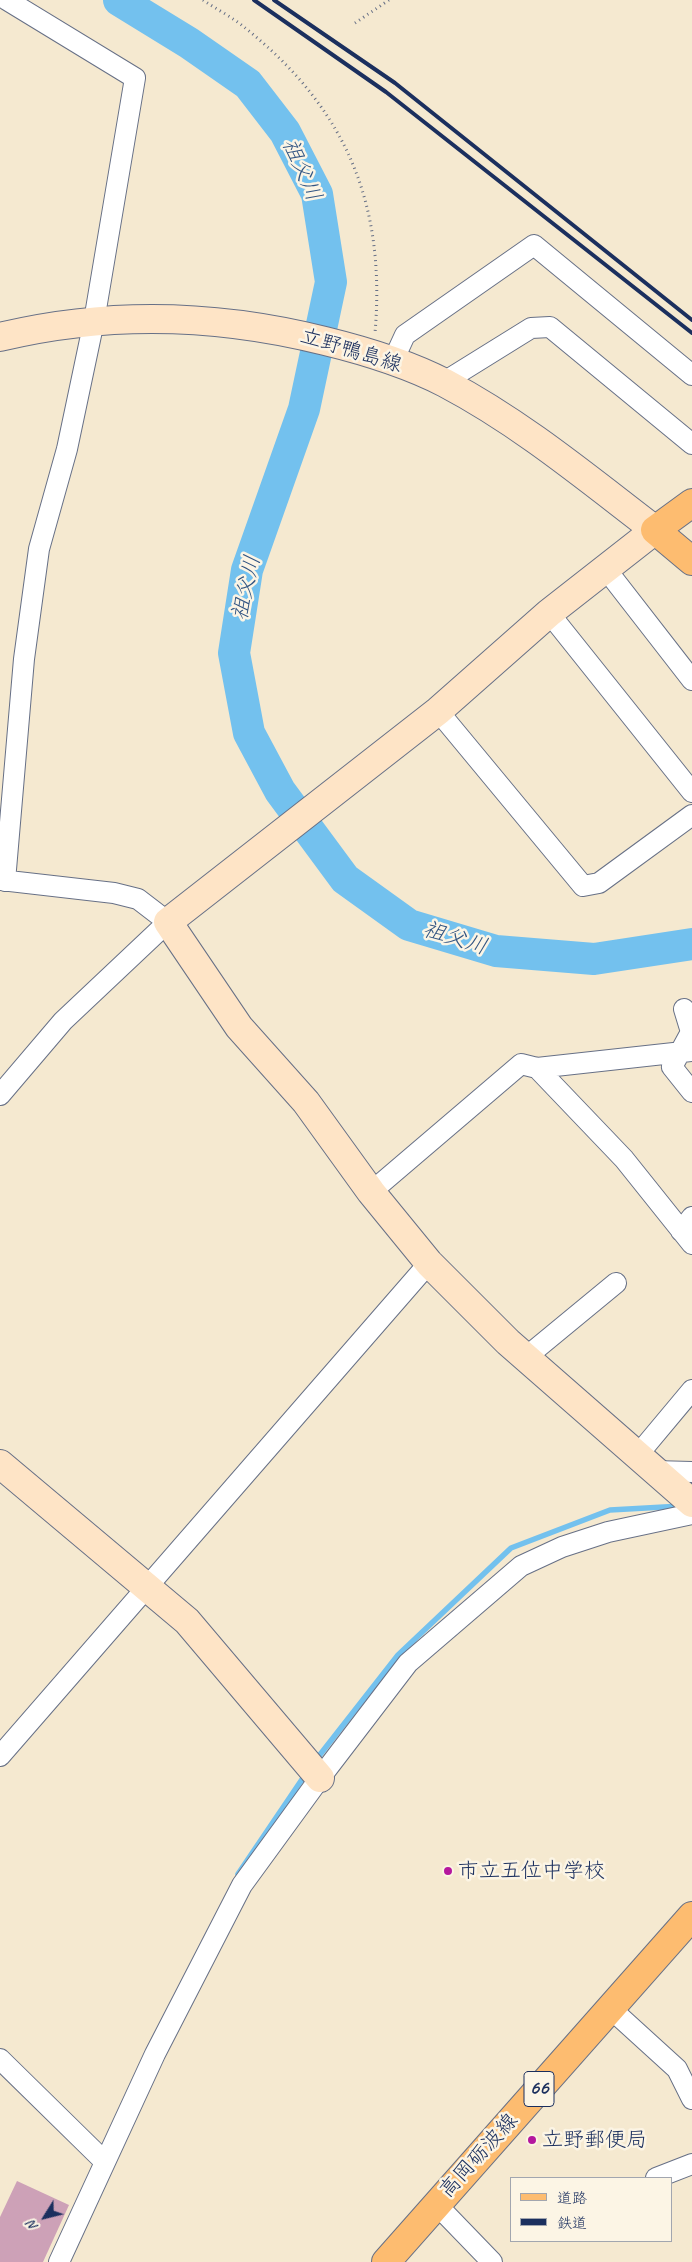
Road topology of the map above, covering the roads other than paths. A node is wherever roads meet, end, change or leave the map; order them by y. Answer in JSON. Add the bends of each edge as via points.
{"nodes":[{"id":1,"x":7,"y":0,"type":"edge"},
{"id":2,"x":94,"y":321,"type":"junction"},
{"id":3,"x":0,"y":337,"type":"edge"},
{"id":4,"x":378,"y":356,"type":"junction"},
{"id":5,"x":692,"y":375,"type":"edge"},
{"id":6,"x":444,"y":382,"type":"junction"},
{"id":7,"x":692,"y":444,"type":"edge"},
{"id":8,"x":692,"y":503,"type":"edge"},
{"id":9,"x":655,"y":530,"type":"junction"},
{"id":10,"x":692,"y":561,"type":"edge"},
{"id":11,"x":605,"y":568,"type":"junction"},
{"id":12,"x":549,"y":613,"type":"junction"},
{"id":13,"x":692,"y":680,"type":"edge"},
{"id":14,"x":438,"y":711,"type":"junction"},
{"id":15,"x":692,"y":792,"type":"edge"},
{"id":16,"x":692,"y":815,"type":"edge"},
{"id":17,"x":3,"y":881,"type":"edge"},
{"id":18,"x":168,"y":922,"type":"junction"},
{"id":19,"x":684,"y":1009,"type":"dead end"},
{"id":20,"x":686,"y":1051,"type":"edge"},
{"id":21,"x":537,"y":1068,"type":"junction"},
{"id":22,"x":692,"y":1092,"type":"edge"},
{"id":23,"x":0,"y":1095,"type":"edge"},
{"id":24,"x":370,"y":1192,"type":"junction"},
{"id":25,"x":688,"y":1231,"type":"edge"},
{"id":26,"x":429,"y":1263,"type":"junction"},
{"id":27,"x":616,"y":1283,"type":"dead end"},
{"id":28,"x":525,"y":1358,"type":"junction"},
{"id":29,"x":692,"y":1390,"type":"edge"},
{"id":30,"x":0,"y":1464,"type":"edge"},
{"id":31,"x":645,"y":1464,"type":"junction"},
{"id":32,"x":692,"y":1472,"type":"edge"},
{"id":33,"x":692,"y":1503,"type":"edge"},
{"id":34,"x":692,"y":1514,"type":"edge"},
{"id":35,"x":148,"y":1586,"type":"junction"},
{"id":36,"x":0,"y":1756,"type":"edge"},
{"id":37,"x":320,"y":1778,"type":"junction"},
{"id":38,"x":692,"y":1916,"type":"edge"},
{"id":39,"x":610,"y":2008,"type":"junction"},
{"id":40,"x":0,"y":2059,"type":"edge"},
{"id":41,"x":692,"y":2099,"type":"edge"},
{"id":42,"x":105,"y":2162,"type":"junction"},
{"id":43,"x":692,"y":2164,"type":"edge"},
{"id":44,"x":659,"y":2177,"type":"edge"},
{"id":45,"x":436,"y":2204,"type":"junction"},
{"id":46,"x":59,"y":2262,"type":"edge"},
{"id":47,"x":386,"y":2262,"type":"edge"},
{"id":48,"x":492,"y":2262,"type":"edge"}],
"edges":[{"from":1,"to":2,"type":"street","via":[[135,78]]},
{"from":2,"to":3,"type":"street","name":"立野鴨島線"},
{"from":2,"to":4,"type":"street","name":"立野鴨島線","via":[[146,318],[217,321],[286,331]]},
{"from":2,"to":17,"type":"street","via":[[68,449],[39,548],[24,660]]},
{"from":4,"to":5,"type":"street","via":[[534,244]]},
{"from":4,"to":6,"type":"street","name":"立野鴨島線"},
{"from":6,"to":7,"type":"street","via":[[531,328],[550,328]]},
{"from":6,"to":9,"type":"street","name":"立野鴨島線","via":[[541,442]]},
{"from":8,"to":9,"type":"main road"},
{"from":9,"to":10,"type":"main road"},
{"from":9,"to":11,"type":"street"},
{"from":11,"to":12,"type":"street"},
{"from":11,"to":13,"type":"street"},
{"from":12,"to":14,"type":"street"},
{"from":12,"to":15,"type":"street"},
{"from":14,"to":16,"type":"street","via":[[583,886],[598,883]]},
{"from":14,"to":18,"type":"street"},
{"from":17,"to":18,"type":"street","via":[[114,893],[138,899]]},
{"from":18,"to":23,"type":"street","via":[[63,1021]]},
{"from":18,"to":24,"type":"street","via":[[239,1027],[306,1102]]},
{"from":19,"to":20,"type":"street","via":[[691,1032]]},
{"from":20,"to":21,"type":"street"},
{"from":20,"to":22,"type":"street","via":[[672,1067]]},
{"from":21,"to":24,"type":"street","via":[[521,1064]]},
{"from":21,"to":25,"type":"street"},
{"from":24,"to":26,"type":"street"},
{"from":26,"to":28,"type":"street"},
{"from":26,"to":35,"type":"street"},
{"from":27,"to":28,"type":"street"},
{"from":28,"to":31,"type":"street"},
{"from":29,"to":31,"type":"street"},
{"from":30,"to":35,"type":"street"},
{"from":31,"to":32,"type":"street"},
{"from":31,"to":33,"type":"street"},
{"from":34,"to":37,"type":"street","via":[[608,1532],[562,1547],[521,1566],[408,1663]]},
{"from":35,"to":36,"type":"street"},
{"from":35,"to":37,"type":"street","via":[[187,1621]]},
{"from":37,"to":42,"type":"street","via":[[242,1885],[155,2054]]},
{"from":38,"to":39,"type":"main road","name":"高岡砺波線","number":"66"},
{"from":39,"to":41,"type":"street","via":[[678,2069]]},
{"from":39,"to":45,"type":"main road","name":"高岡砺波線","number":"66"},
{"from":40,"to":42,"type":"street"},
{"from":42,"to":46,"type":"street"},
{"from":43,"to":44,"type":"street"},
{"from":45,"to":47,"type":"main road","name":"高岡砺波線","number":"66"},
{"from":45,"to":48,"type":"street"}]}
